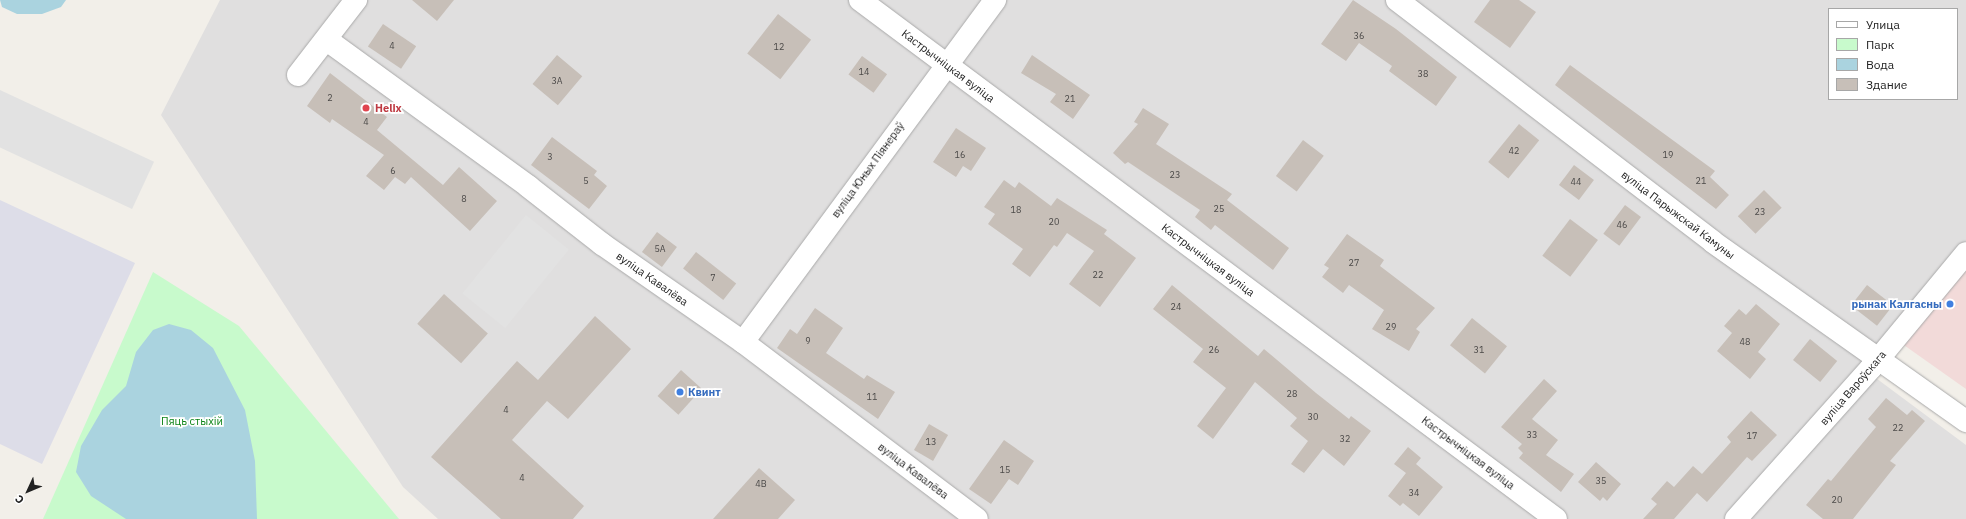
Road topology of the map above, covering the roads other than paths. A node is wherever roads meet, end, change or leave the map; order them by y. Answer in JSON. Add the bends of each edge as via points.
{"nodes":[{"id":1,"x":356,"y":0,"type":"edge"},
{"id":2,"x":860,"y":0,"type":"edge"},
{"id":3,"x":995,"y":0,"type":"edge"},
{"id":4,"x":1408,"y":3,"type":"edge"},
{"id":5,"x":327,"y":40,"type":"junction"},
{"id":6,"x":945,"y":64,"type":"junction"},
{"id":7,"x":298,"y":75,"type":"dead end"},
{"id":8,"x":1966,"y":253,"type":"edge"},
{"id":9,"x":743,"y":342,"type":"junction"},
{"id":10,"x":1879,"y":358,"type":"junction"},
{"id":11,"x":1966,"y":421,"type":"edge"},
{"id":12,"x":977,"y":519,"type":"edge"},
{"id":13,"x":1556,"y":519,"type":"edge"},
{"id":14,"x":1736,"y":519,"type":"edge"}],
"edges":[{"from":1,"to":5,"type":"street"},
{"from":2,"to":6,"type":"street","name":"Кастрычніцкая вуліца"},
{"from":3,"to":6,"type":"street","name":"вуліца Юных Піянераў"},
{"from":4,"to":10,"type":"street","name":"вуліца Парыжскай Камуны","via":[[1713,242]]},
{"from":5,"to":7,"type":"street"},
{"from":5,"to":9,"type":"street","name":"вуліца Кавалёва","via":[[529,187],[602,244]]},
{"from":6,"to":9,"type":"street","name":"вуліца Юных Піянераў"},
{"from":6,"to":13,"type":"street","name":"Кастрычніцкая вуліца"},
{"from":8,"to":10,"type":"street","name":"вуліца Вароўскага"},
{"from":9,"to":12,"type":"street","name":"вуліца Кавалёва"},
{"from":10,"to":11,"type":"street","name":"вуліца Парыжскай Камуны"},
{"from":10,"to":14,"type":"street","name":"вуліца Вароўскага"}]}
